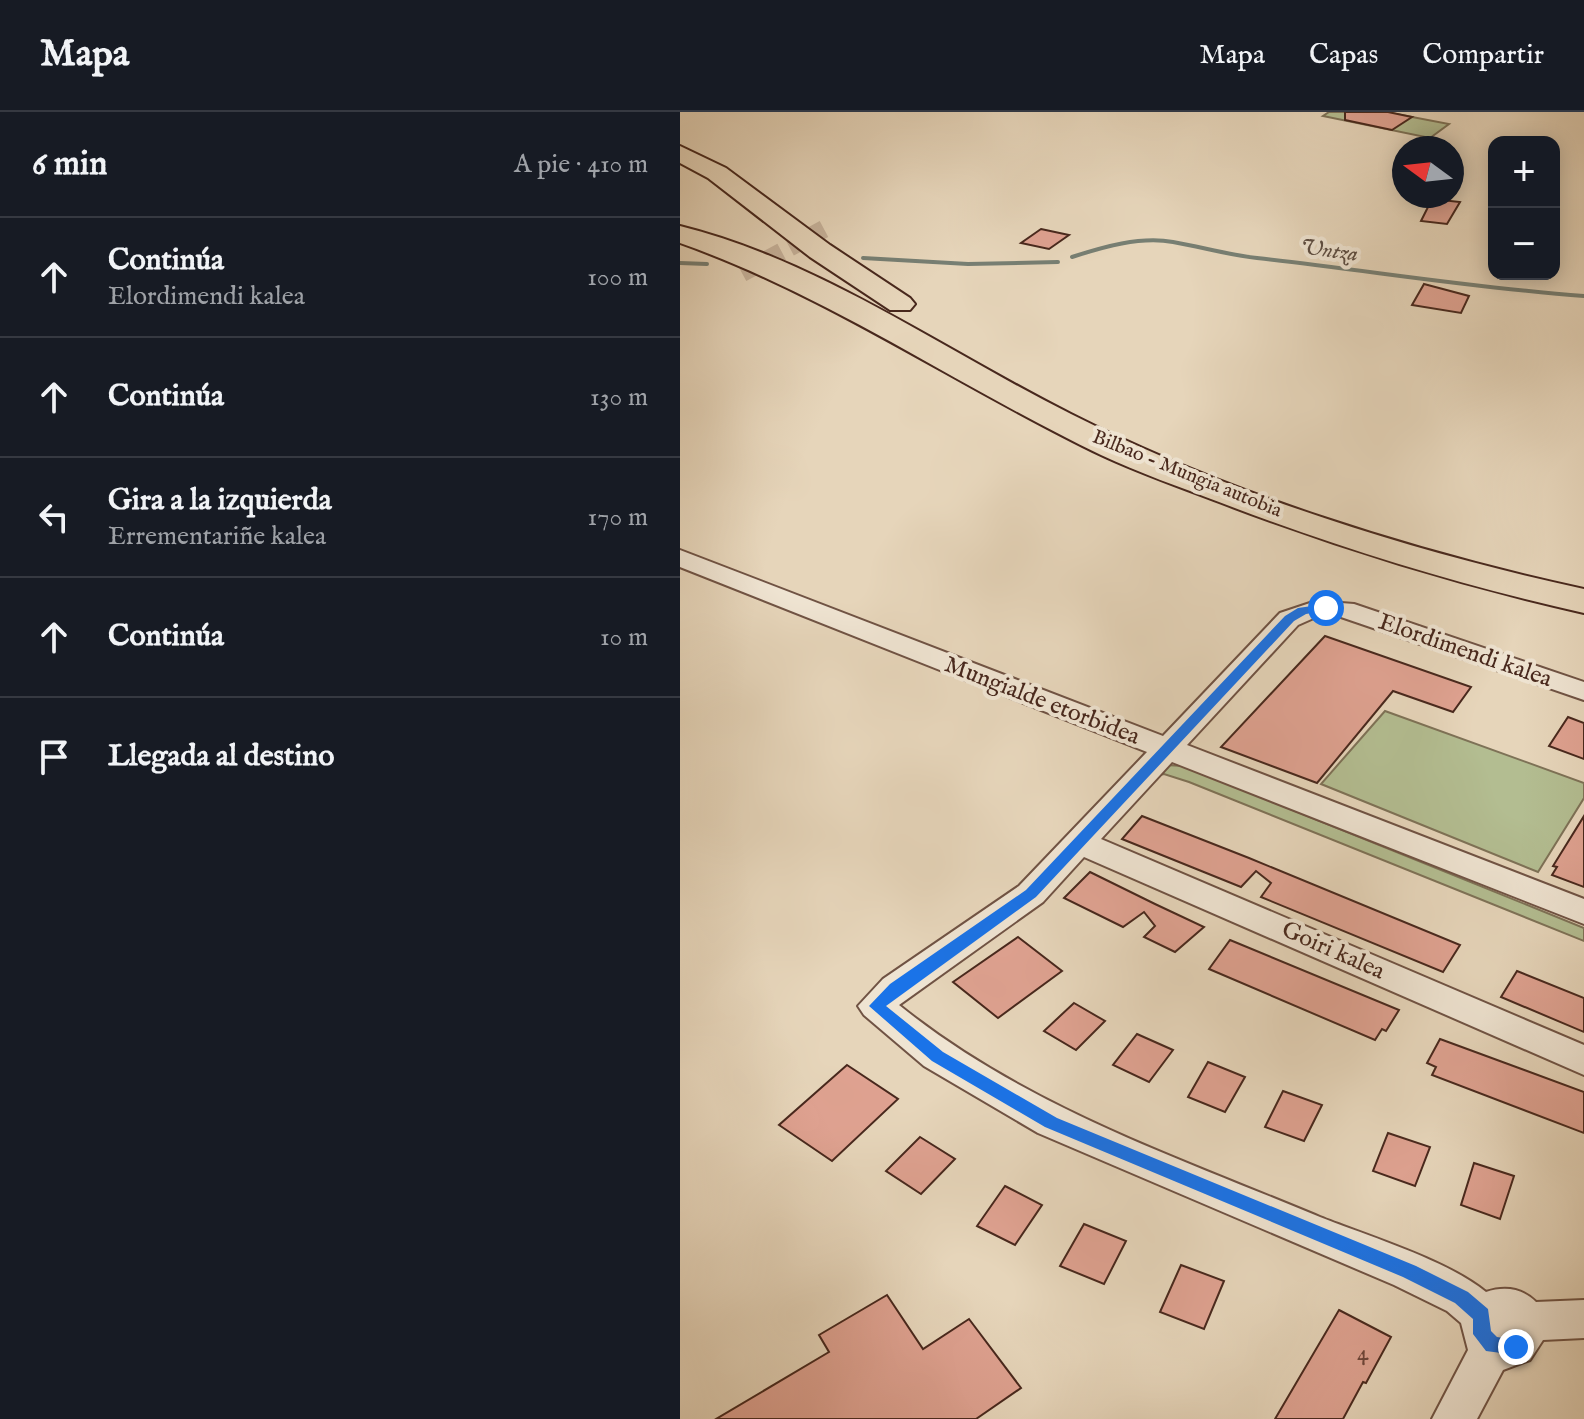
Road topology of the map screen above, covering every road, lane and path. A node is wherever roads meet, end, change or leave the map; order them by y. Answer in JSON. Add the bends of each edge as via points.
{"nodes":[{"id":1,"x":680,"y":153,"type":"edge"},
{"id":2,"x":680,"y":221,"type":"edge"},
{"id":3,"x":680,"y":234,"type":"edge"},
{"id":4,"x":680,"y":243,"type":"edge"},
{"id":5,"x":965,"y":347,"type":"junction"},
{"id":6,"x":1113,"y":449,"type":"junction"},
{"id":7,"x":680,"y":558,"type":"edge"},
{"id":8,"x":1584,"y":577,"type":"edge"},
{"id":9,"x":1584,"y":601,"type":"edge"},
{"id":10,"x":1584,"y":691,"type":"edge"},
{"id":11,"x":1165,"y":749,"type":"junction"},
{"id":12,"x":1081,"y":843,"type":"junction"},
{"id":13,"x":1584,"y":912,"type":"edge"},
{"id":14,"x":1584,"y":1061,"type":"edge"},
{"id":15,"x":1584,"y":1319,"type":"edge"},
{"id":16,"x":1500,"y":1327,"type":"junction"},
{"id":17,"x":1454,"y":1419,"type":"edge"}],
"edges":[{"from":1,"to":5,"type":"highway","via":[[717,173],[820,251]]},
{"from":2,"to":5,"type":"highway","name":"Bilbao - Mungia autobia","via":[[776,253]]},
{"from":3,"to":6,"type":"highway","name":"Bilbao - Mungia autobia","via":[[759,261],[857,308]]},
{"from":4,"to":6,"type":"highway","via":[[746,266],[1014,408]]},
{"from":5,"to":8,"type":"highway","name":"Bilbao - Mungia autobia","via":[[1091,415],[1189,457],[1406,533]]},
{"from":6,"to":9,"type":"highway","name":"Bilbao - Mungia autobia","via":[[1400,552]]},
{"from":7,"to":11,"type":"street","name":"Mungialde etorbidea"},
{"from":10,"to":11,"type":"street","name":"Elordimendi kalea","via":[[1345,610],[1314,608],[1289,619]]},
{"from":11,"to":12,"type":"street","name":"Elordimendi kalea"},
{"from":11,"to":13,"type":"street","name":"Mungialde etorbidea"},
{"from":12,"to":14,"type":"street","name":"Goiri kalea"},
{"from":12,"to":16,"type":"street","name":"Elordimendi kalea","via":[[1031,894],[876,1006],[937,1056],[1051,1122],[1409,1272],[1462,1298]]},
{"from":15,"to":16,"type":"street"},
{"from":16,"to":17,"type":"street"}]}
